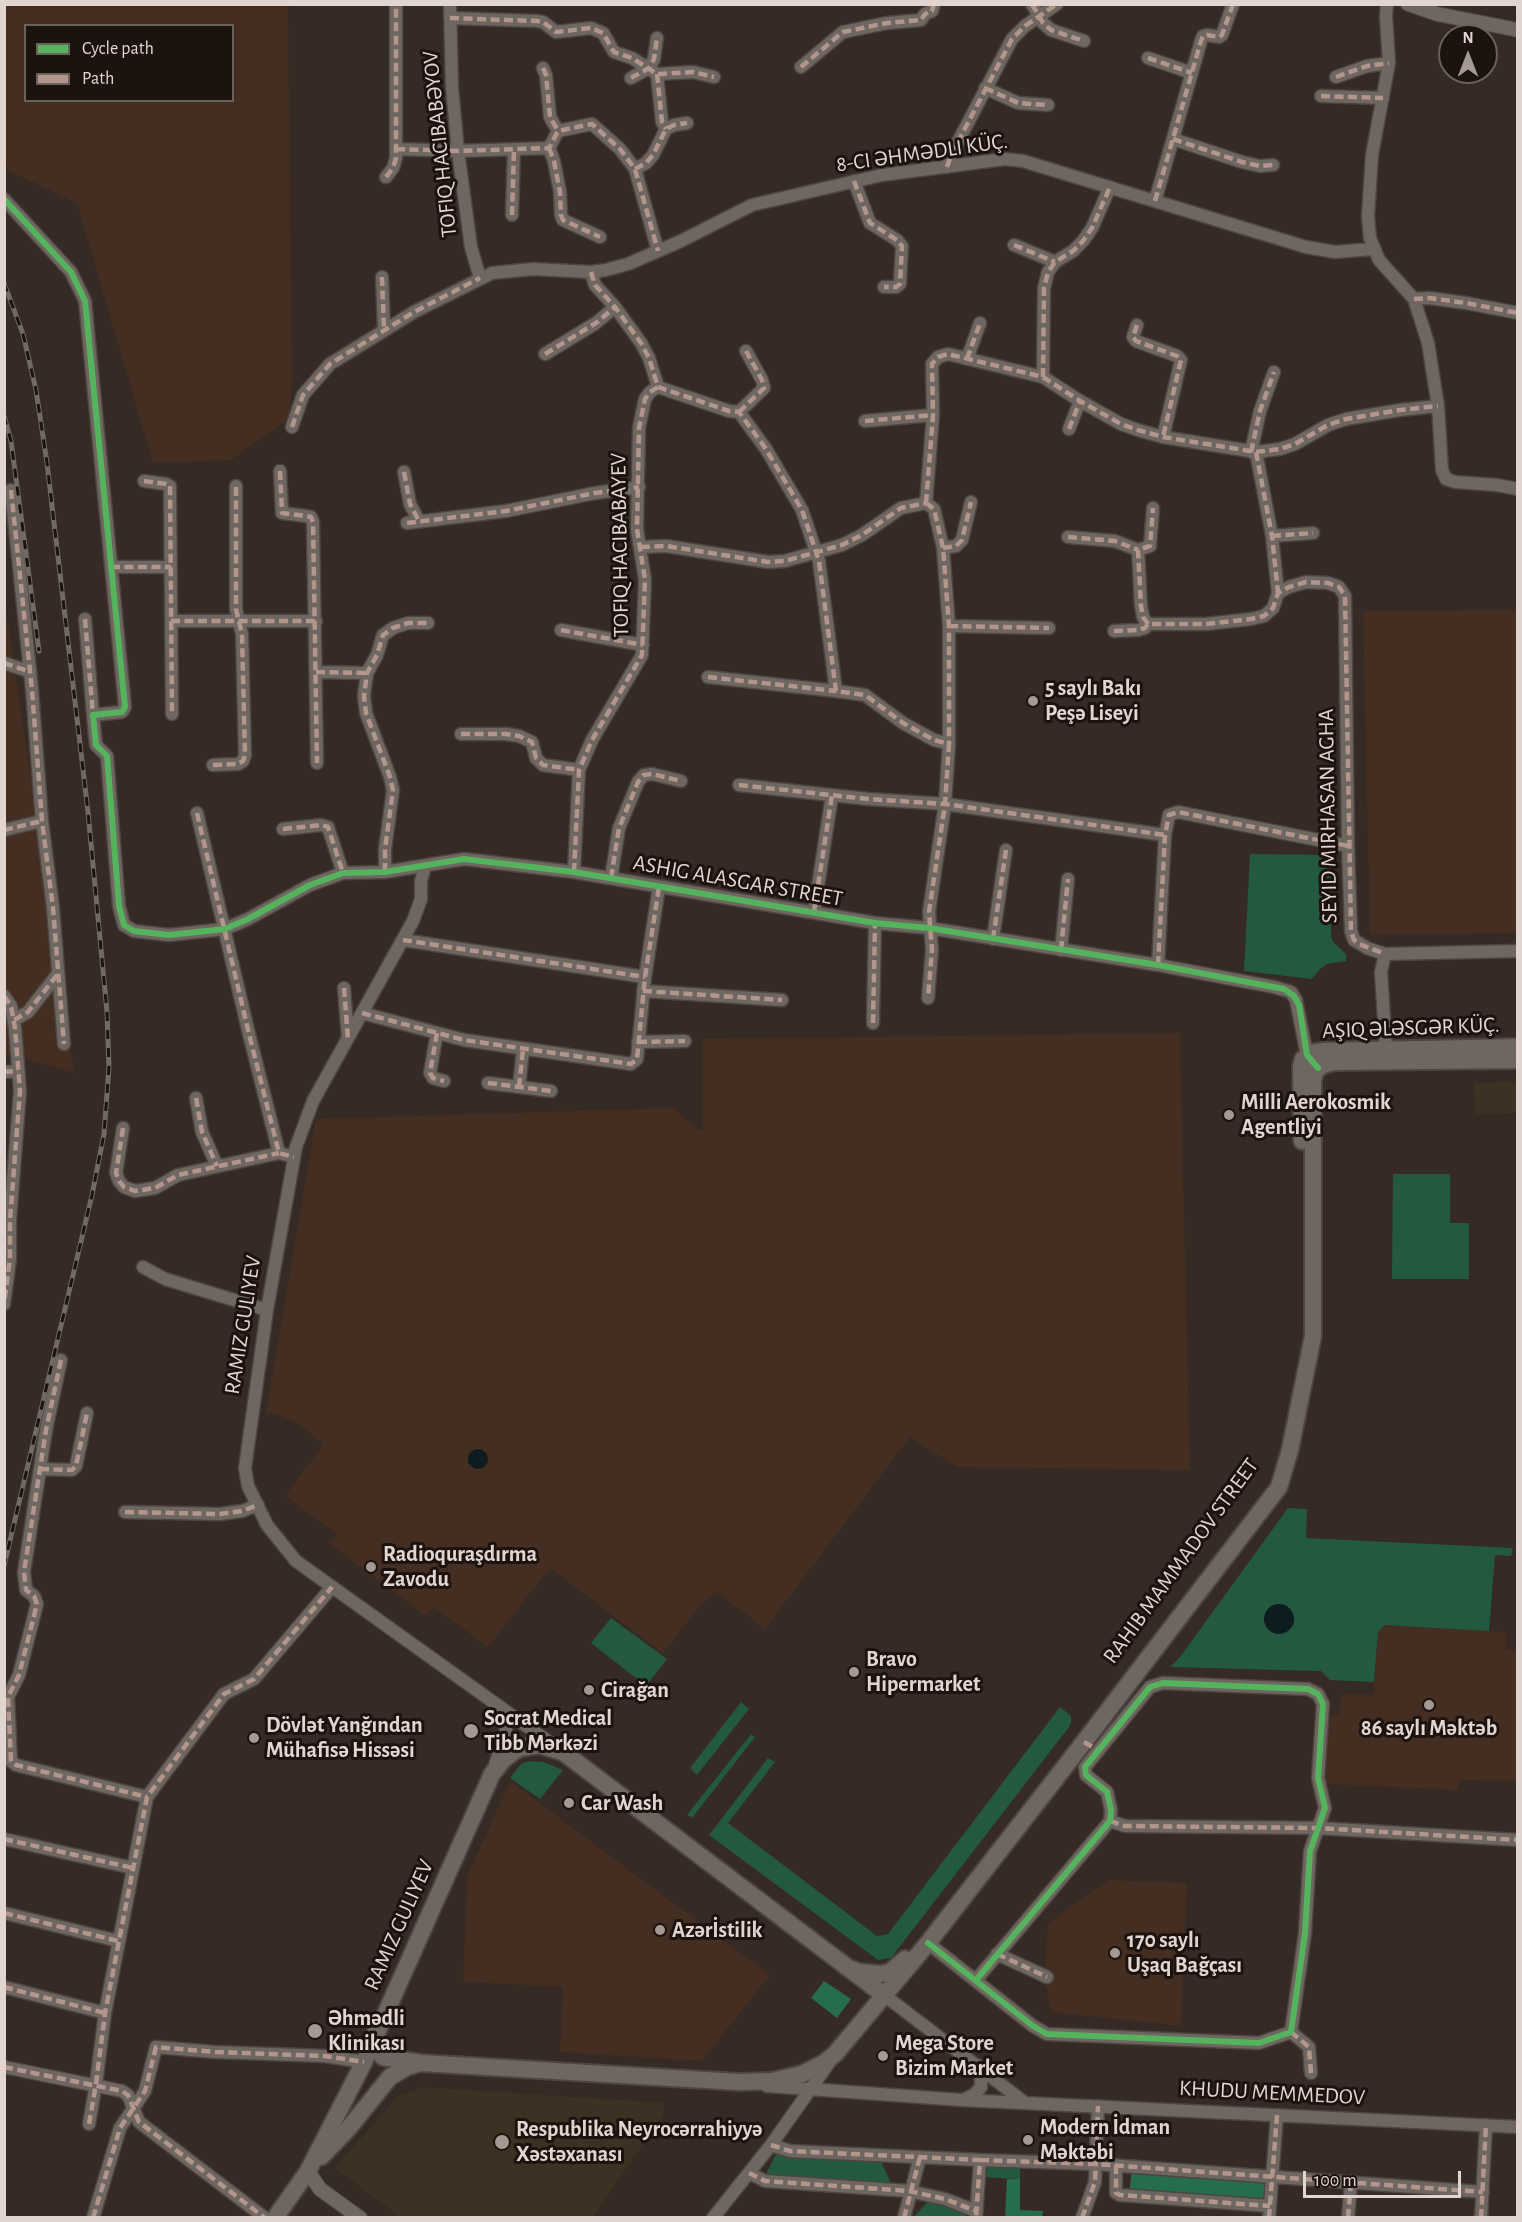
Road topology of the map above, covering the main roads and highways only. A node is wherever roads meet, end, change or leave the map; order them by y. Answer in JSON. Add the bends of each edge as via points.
{"nodes":[{"id":1,"x":1518,"y":1047,"type":"edge"},
{"id":2,"x":1386,"y":1055,"type":"junction"},
{"id":3,"x":1518,"y":1060,"type":"edge"},
{"id":4,"x":1275,"y":1485,"type":"junction"},
{"id":5,"x":846,"y":1967,"type":"junction"},
{"id":6,"x":884,"y":1995,"type":"junction"},
{"id":7,"x":376,"y":2032,"type":"junction"},
{"id":8,"x":364,"y":2062,"type":"junction"},
{"id":9,"x":421,"y":2063,"type":"junction"},
{"id":10,"x":308,"y":2171,"type":"junction"},
{"id":11,"x":275,"y":2217,"type":"edge"}],
"edges":[{"from":1,"to":2,"type":"main road"},
{"from":2,"to":3,"type":"main road"},
{"from":2,"to":4,"type":"main road","name":"RAHIB MAMMADOV STREET","via":[[1316,1063],[1303,1059],[1310,1325]]},
{"from":4,"to":5,"type":"main road","name":"RAHIB MAMMADOV STREET","via":[[905,1959],[890,1972],[880,1974]]},
{"from":4,"to":6,"type":"main road","name":"RAHIB MAMMADOV STREET","via":[[1091,1746]]},
{"from":5,"to":6,"type":"main road"},
{"from":5,"to":7,"type":"main road","name":"RAMIZ GULIYEV","via":[[563,1752],[539,1745],[519,1748],[492,1774]]},
{"from":6,"to":9,"type":"main road","name":"RAHIB MAMMADOV STREET","via":[[824,2063],[802,2074],[772,2080],[739,2082]]},
{"from":7,"to":8,"type":"main road","name":"RAMIZ GULIYEV"},
{"from":7,"to":9,"type":"main road","via":[[376,2048],[383,2057]]},
{"from":8,"to":9,"type":"main road"},
{"from":8,"to":10,"type":"main road","name":"RAMIZ GULIYEV"},
{"from":9,"to":10,"type":"main road","via":[[390,2077]]},
{"from":10,"to":11,"type":"main road","name":"RAMIZ GULIYEV"}]}
